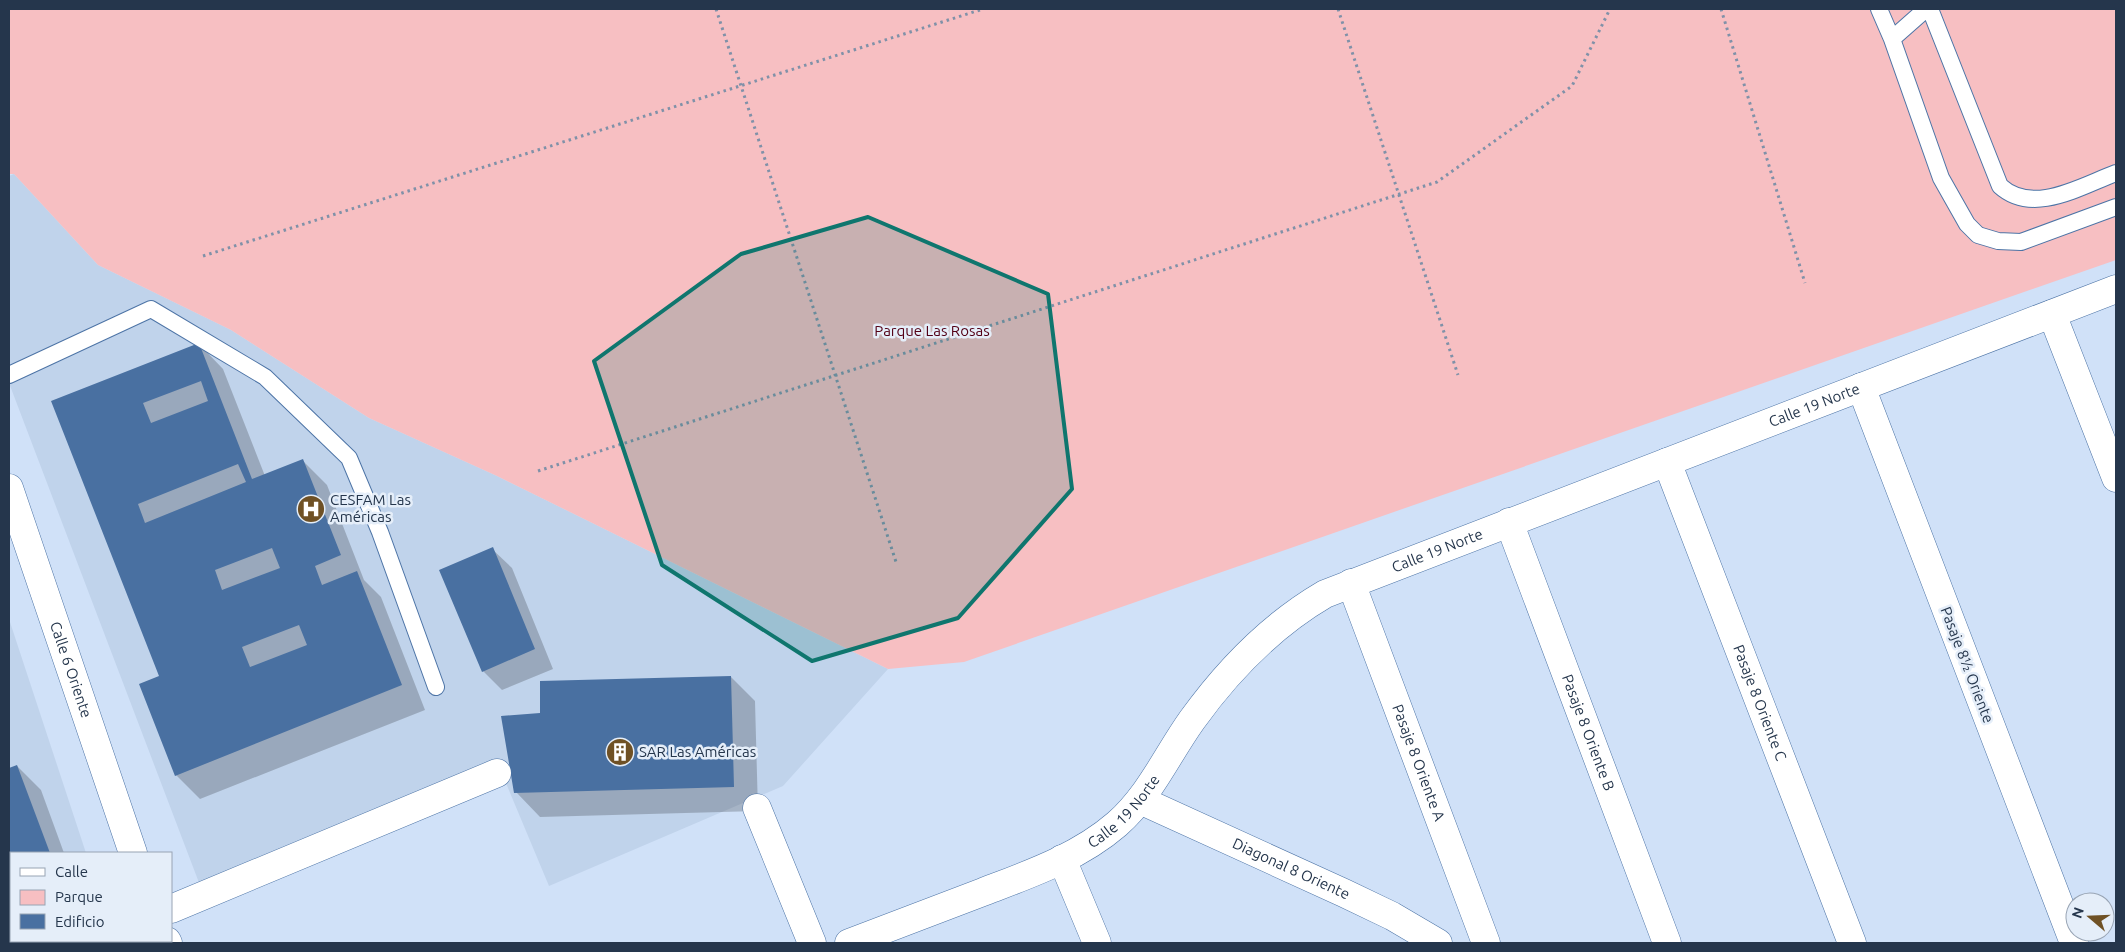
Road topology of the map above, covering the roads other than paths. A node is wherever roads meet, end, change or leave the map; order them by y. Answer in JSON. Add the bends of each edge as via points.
{"nodes":[{"id":1,"x":1879,"y":9,"type":"edge"},
{"id":2,"x":1928,"y":9,"type":"edge"},
{"id":3,"x":1892,"y":38,"type":"junction"},
{"id":4,"x":2116,"y":172,"type":"edge"},
{"id":5,"x":2116,"y":207,"type":"edge"},
{"id":6,"x":2116,"y":290,"type":"edge"},
{"id":7,"x":2052,"y":314,"type":"junction"},
{"id":8,"x":9,"y":375,"type":"edge"},
{"id":9,"x":1861,"y":387,"type":"junction"},
{"id":10,"x":1667,"y":462,"type":"junction"},
{"id":11,"x":2116,"y":478,"type":"edge"},
{"id":12,"x":9,"y":488,"type":"edge"},
{"id":13,"x":1509,"y":522,"type":"junction"},
{"id":14,"x":1352,"y":583,"type":"junction"},
{"id":15,"x":436,"y":687,"type":"dead end"},
{"id":16,"x":498,"y":773,"type":"dead end"},
{"id":17,"x":1140,"y":800,"type":"junction"},
{"id":18,"x":757,"y":808,"type":"dead end"},
{"id":19,"x":133,"y":852,"type":"edge"},
{"id":20,"x":1062,"y":859,"type":"junction"},
{"id":21,"x":172,"y":909,"type":"edge"},
{"id":22,"x":812,"y":943,"type":"edge"},
{"id":23,"x":849,"y":943,"type":"edge"},
{"id":24,"x":1097,"y":943,"type":"edge"},
{"id":25,"x":1438,"y":943,"type":"edge"},
{"id":26,"x":1486,"y":943,"type":"edge"},
{"id":27,"x":1668,"y":943,"type":"edge"},
{"id":28,"x":1852,"y":943,"type":"edge"},
{"id":29,"x":2074,"y":943,"type":"edge"}],
"edges":[{"from":1,"to":3,"type":"lane"},
{"from":2,"to":3,"type":"lane"},
{"from":2,"to":4,"type":"lane","via":[[2000,186],[2009,195],[2051,199]]},
{"from":3,"to":5,"type":"lane","via":[[1941,178],[1967,224],[1978,235],[1998,241],[2021,242]]},
{"from":6,"to":7,"type":"street","name":"Calle 19 Norte"},
{"from":7,"to":9,"type":"street","name":"Calle 19 Norte"},
{"from":7,"to":11,"type":"street"},
{"from":8,"to":15,"type":"lane","via":[[152,309],[265,377],[349,458],[380,532]]},
{"from":9,"to":10,"type":"street","name":"Calle 19 Norte"},
{"from":9,"to":29,"type":"street","name":"Pasaje 8½ Oriente"},
{"from":10,"to":13,"type":"street","name":"Calle 19 Norte"},
{"from":10,"to":28,"type":"street","name":"Pasaje 8 Oriente C"},
{"from":12,"to":19,"type":"street","name":"Calle 6 Oriente"},
{"from":13,"to":14,"type":"street","name":"Calle 19 Norte"},
{"from":13,"to":27,"type":"street","name":"Pasaje 8 Oriente B"},
{"from":14,"to":17,"type":"street","name":"Calle 19 Norte","via":[[1300,609],[1243,659],[1192,720]]},
{"from":14,"to":26,"type":"street","name":"Pasaje 8 Oriente A"},
{"from":16,"to":21,"type":"street"},
{"from":17,"to":20,"type":"street","name":"Calle 19 Norte","via":[[1091,844]]},
{"from":17,"to":25,"type":"street","name":"Diagonal 8 Oriente","via":[[1392,916]]},
{"from":18,"to":22,"type":"street"},
{"from":20,"to":23,"type":"street","name":"Calle 19 Norte"},
{"from":20,"to":24,"type":"street"}]}
